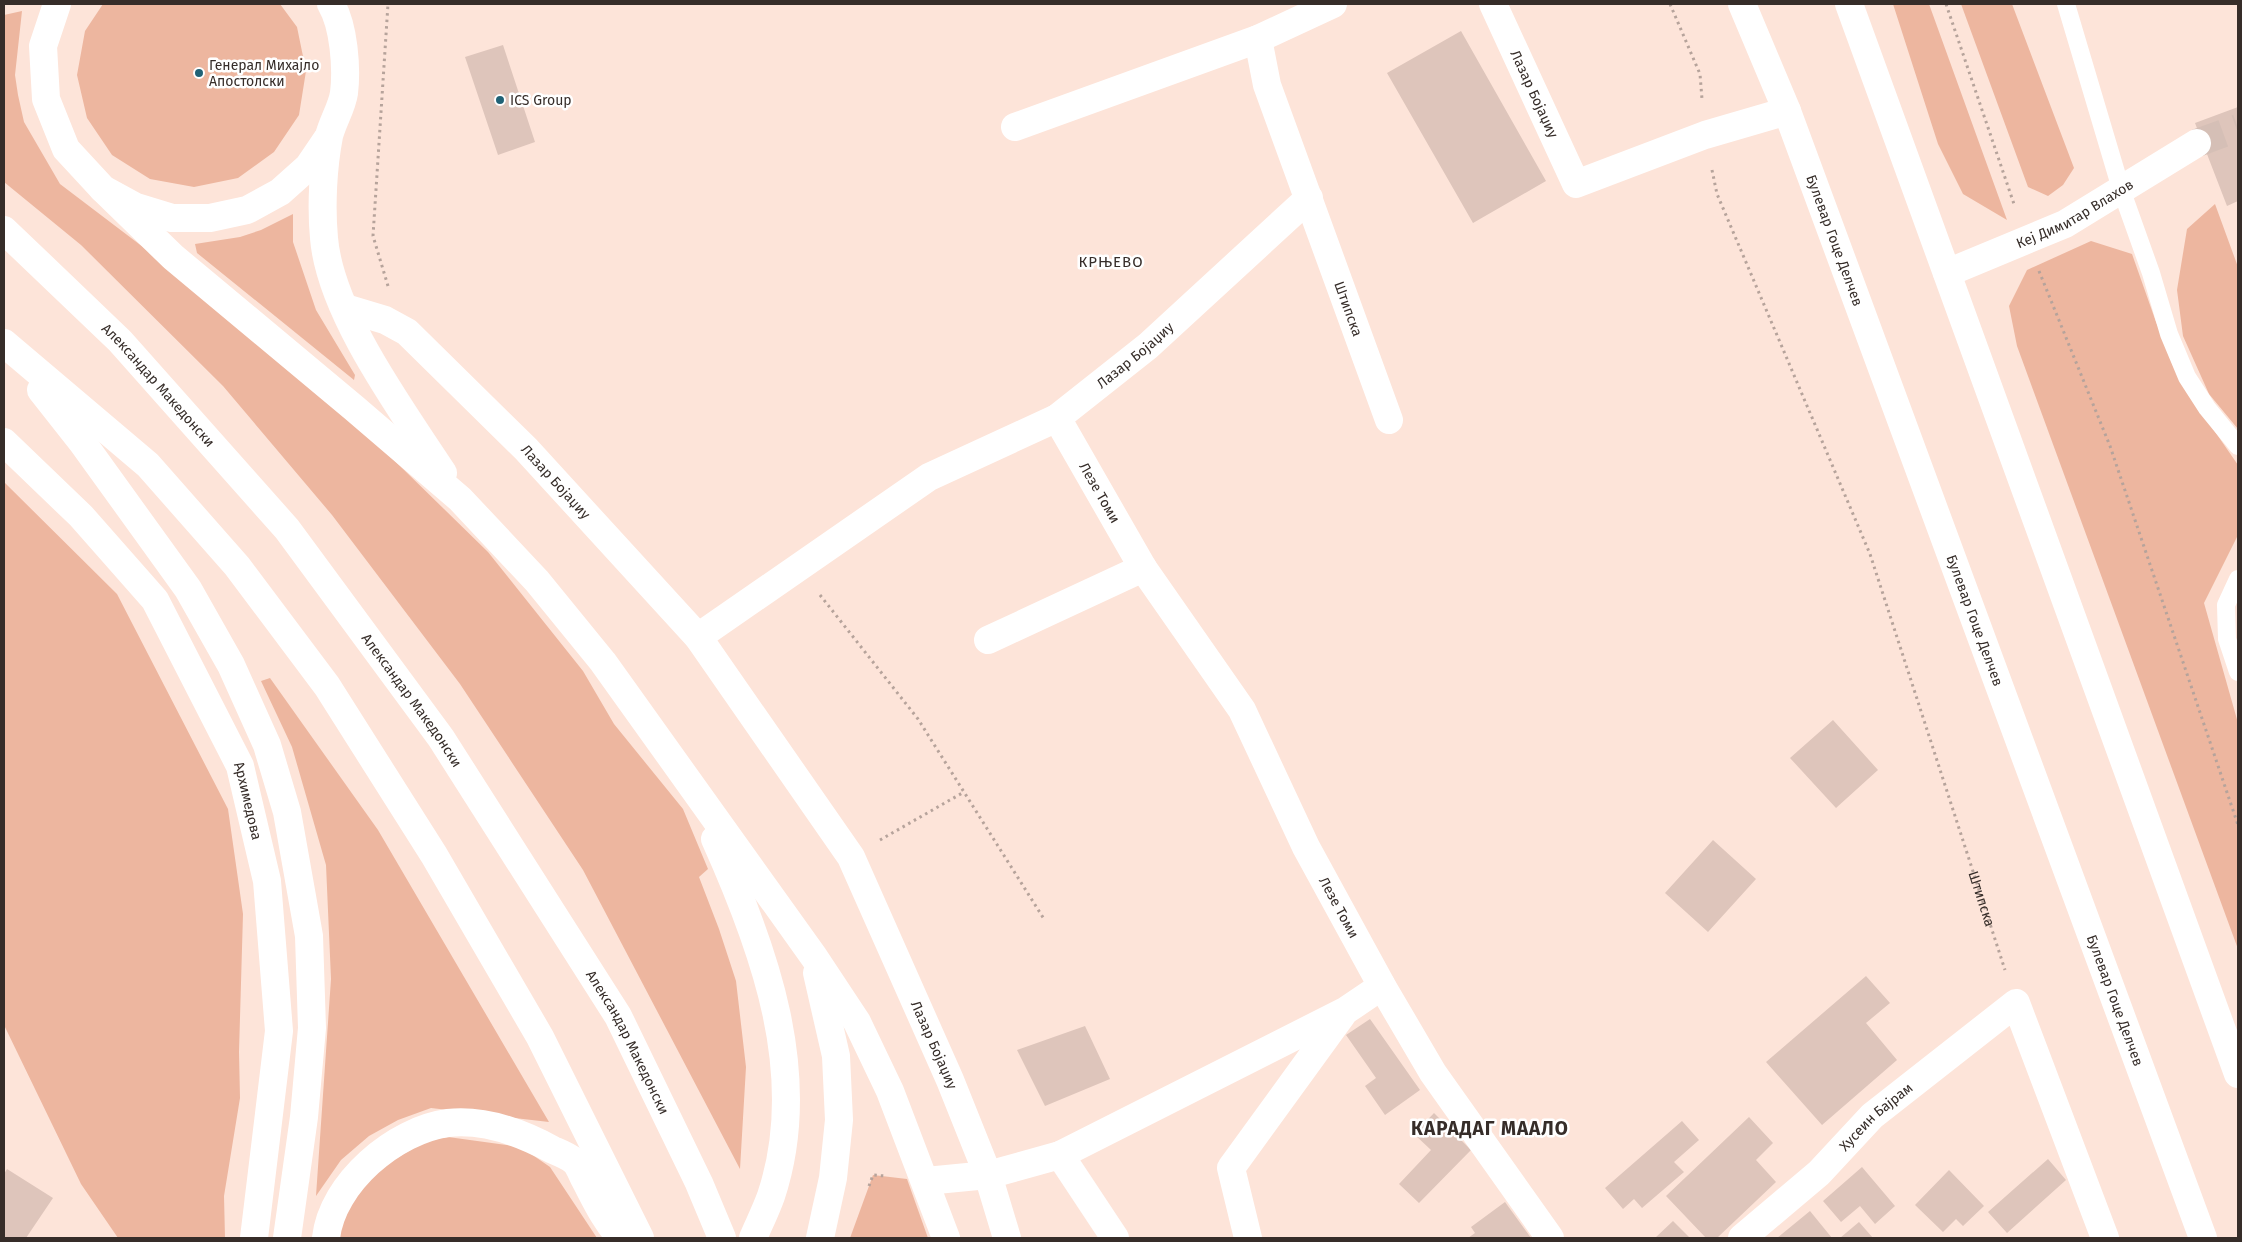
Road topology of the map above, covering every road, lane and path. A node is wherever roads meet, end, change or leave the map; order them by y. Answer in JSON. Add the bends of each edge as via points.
{"nodes":[{"id":1,"x":57,"y":4,"type":"edge"},
{"id":2,"x":388,"y":4,"type":"edge"},
{"id":3,"x":1333,"y":4,"type":"edge"},
{"id":4,"x":1493,"y":4,"type":"edge"},
{"id":5,"x":1670,"y":4,"type":"edge"},
{"id":6,"x":1742,"y":4,"type":"edge"},
{"id":7,"x":1849,"y":4,"type":"edge"},
{"id":8,"x":1946,"y":4,"type":"edge"},
{"id":9,"x":2066,"y":4,"type":"edge"},
{"id":10,"x":332,"y":5,"type":"edge"},
{"id":11,"x":1258,"y":39,"type":"junction"},
{"id":12,"x":1787,"y":111,"type":"junction"},
{"id":13,"x":1015,"y":127,"type":"dead end"},
{"id":14,"x":1705,"y":135,"type":"junction"},
{"id":15,"x":330,"y":136,"type":"junction"},
{"id":16,"x":2197,"y":143,"type":"tunnel mouth"},
{"id":17,"x":102,"y":188,"type":"junction"},
{"id":18,"x":2121,"y":190,"type":"junction"},
{"id":19,"x":1308,"y":198,"type":"junction"},
{"id":20,"x":4,"y":230,"type":"edge"},
{"id":21,"x":2026,"y":240,"type":"junction"},
{"id":22,"x":1947,"y":273,"type":"junction"},
{"id":23,"x":345,"y":308,"type":"junction"},
{"id":24,"x":407,"y":332,"type":"junction"},
{"id":25,"x":4,"y":343,"type":"edge"},
{"id":26,"x":1057,"y":418,"type":"junction"},
{"id":27,"x":1389,"y":420,"type":"dead end"},
{"id":28,"x":4,"y":442,"type":"edge"},
{"id":29,"x":2238,"y":446,"type":"edge"},
{"id":30,"x":460,"y":499,"type":"junction"},
{"id":31,"x":798,"y":568,"type":"junction"},
{"id":32,"x":1143,"y":568,"type":"junction"},
{"id":33,"x":2238,"y":579,"type":"edge"},
{"id":34,"x":698,"y":637,"type":"junction"},
{"id":35,"x":988,"y":640,"type":"dead end"},
{"id":36,"x":2238,"y":672,"type":"edge"},
{"id":37,"x":691,"y":785,"type":"junction"},
{"id":38,"x":964,"y":792,"type":"junction"},
{"id":39,"x":2238,"y":825,"type":"edge"},
{"id":40,"x":851,"y":857,"type":"junction"},
{"id":41,"x":1044,"y":919,"type":"dead end"},
{"id":42,"x":814,"y":957,"type":"junction"},
{"id":43,"x":1382,"y":986,"type":"junction"},
{"id":44,"x":2016,"y":1003,"type":"junction"},
{"id":45,"x":1345,"y":1011,"type":"junction"},
{"id":46,"x":2238,"y":1074,"type":"edge"},
{"id":47,"x":1060,"y":1156,"type":"junction"},
{"id":48,"x":988,"y":1175,"type":"junction"},
{"id":49,"x":926,"y":1181,"type":"junction"},
{"id":50,"x":866,"y":1193,"type":"dead end"},
{"id":51,"x":254,"y":1238,"type":"edge"},
{"id":52,"x":288,"y":1238,"type":"edge"},
{"id":53,"x":326,"y":1238,"type":"edge"},
{"id":54,"x":621,"y":1238,"type":"edge"},
{"id":55,"x":640,"y":1238,"type":"edge"},
{"id":56,"x":722,"y":1238,"type":"edge"},
{"id":57,"x":753,"y":1238,"type":"edge"},
{"id":58,"x":820,"y":1238,"type":"edge"},
{"id":59,"x":946,"y":1238,"type":"edge"},
{"id":60,"x":1007,"y":1238,"type":"edge"},
{"id":61,"x":1115,"y":1238,"type":"edge"},
{"id":62,"x":1248,"y":1238,"type":"edge"},
{"id":63,"x":1550,"y":1238,"type":"edge"},
{"id":64,"x":1742,"y":1238,"type":"edge"},
{"id":65,"x":2105,"y":1238,"type":"edge"},
{"id":66,"x":2203,"y":1238,"type":"edge"}],
"edges":[{"from":1,"to":17,"type":"street","via":[[43,46],[46,99],[66,149]]},
{"from":2,"to":24,"type":"path","via":[[374,236],[390,291]]},
{"from":3,"to":11,"type":"street"},
{"from":4,"to":14,"type":"street","name":"Лазар Бојаџиу","via":[[1576,184]]},
{"from":5,"to":14,"type":"path","name":"Штипска","via":[[1700,74]]},
{"from":6,"to":12,"type":"street","name":"Булевар Гоце Делчев"},
{"from":7,"to":22,"type":"street"},
{"from":8,"to":21,"type":"path"},
{"from":9,"to":18,"type":"lane"},
{"from":10,"to":15,"type":"street","via":[[344,49],[344,94]]},
{"from":11,"to":13,"type":"street"},
{"from":11,"to":19,"type":"street","via":[[1267,85]]},
{"from":12,"to":14,"type":"street"},
{"from":12,"to":66,"type":"street","name":"Булевар Гоце Делчев"},
{"from":14,"to":44,"type":"path","name":"Штипска","via":[[1717,194],[1870,554]]},
{"from":15,"to":17,"type":"street","via":[[308,167],[280,192],[247,210],[210,218],[172,218],[136,207]]},
{"from":15,"to":23,"type":"street","via":[[323,200],[324,240],[332,276]]},
{"from":16,"to":18,"type":"street","name":"Кеј Димитар Влахов"},
{"from":17,"to":30,"type":"street","via":[[173,257]]},
{"from":18,"to":21,"type":"street","name":"Кеј Димитар Влахов","via":[[2065,224]]},
{"from":18,"to":29,"type":"lane","via":[[2169,334],[2188,377],[2207,408]]},
{"from":19,"to":26,"type":"street","name":"Лазар Бојаџиу","via":[[1148,346]]},
{"from":19,"to":27,"type":"street","name":"Штипска"},
{"from":20,"to":56,"type":"street","name":"Александар Македонски","via":[[120,341],[287,529],[441,738],[618,1016],[699,1183]]},
{"from":21,"to":22,"type":"street","name":"Кеј Димитар Влахов"},
{"from":21,"to":39,"type":"path","via":[[2110,446]]},
{"from":22,"to":46,"type":"street"},
{"from":23,"to":24,"type":"street","name":"Лазар Бојаџиу","via":[[385,320]]},
{"from":23,"to":30,"type":"street","via":[[354,331],[396,401]]},
{"from":24,"to":34,"type":"street","name":"Лазар Бојаџиу","via":[[526,449]]},
{"from":25,"to":52,"type":"street","via":[[82,442],[188,589],[232,665],[267,745],[287,812],[309,936],[312,1028]]},
{"from":25,"to":55,"type":"street","via":[[148,465],[237,566],[327,686],[434,855],[540,1036]]},
{"from":26,"to":31,"type":"street","name":"Лазар Бојаџиу","via":[[929,477]]},
{"from":26,"to":32,"type":"street","name":"Лезе Томи"},
{"from":28,"to":51,"type":"street","name":"Архимедова","via":[[81,516],[155,600],[240,766],[267,881],[279,1031]]},
{"from":30,"to":37,"type":"street","via":[[537,581],[603,662]]},
{"from":31,"to":34,"type":"street","name":"Лазар Бојаџиу"},
{"from":31,"to":38,"type":"path","via":[[918,719]]},
{"from":32,"to":35,"type":"street"},
{"from":32,"to":43,"type":"street","name":"Лезе Томи","via":[[1242,710],[1306,848]]},
{"from":33,"to":36,"type":"lane","via":[[2226,605],[2227,639]]},
{"from":34,"to":40,"type":"street","name":"Лазар Бојаџиу"},
{"from":37,"to":42,"type":"street"},
{"from":37,"to":57,"type":"street","via":[[740,895],[777,1014],[785,1106],[782,1148],[771,1196]]},
{"from":38,"to":40,"type":"path"},
{"from":38,"to":41,"type":"path"},
{"from":40,"to":48,"type":"street","name":"Лазар Бојаџиу","via":[[950,1080]]},
{"from":42,"to":49,"type":"street","via":[[857,1022],[890,1091]]},
{"from":42,"to":58,"type":"street","via":[[836,1056],[839,1120],[833,1178]]},
{"from":43,"to":45,"type":"street"},
{"from":43,"to":63,"type":"street","name":"Лезе Томи","via":[[1433,1073]]},
{"from":44,"to":64,"type":"street","name":"Хусеин Бајрам","via":[[1872,1116],[1819,1173]]},
{"from":44,"to":65,"type":"street"},
{"from":45,"to":47,"type":"street"},
{"from":45,"to":62,"type":"street","via":[[1231,1168]]},
{"from":47,"to":48,"type":"street"},
{"from":47,"to":61,"type":"street"},
{"from":48,"to":49,"type":"street"},
{"from":48,"to":60,"type":"street","name":"Лазар Бојаџиу"},
{"from":49,"to":50,"type":"path","via":[[873,1175]]},
{"from":49,"to":59,"type":"street"},
{"from":53,"to":54,"type":"street","via":[[341,1196],[364,1166],[418,1131],[448,1123],[485,1124],[528,1137],[575,1161],[609,1225]]}]}
